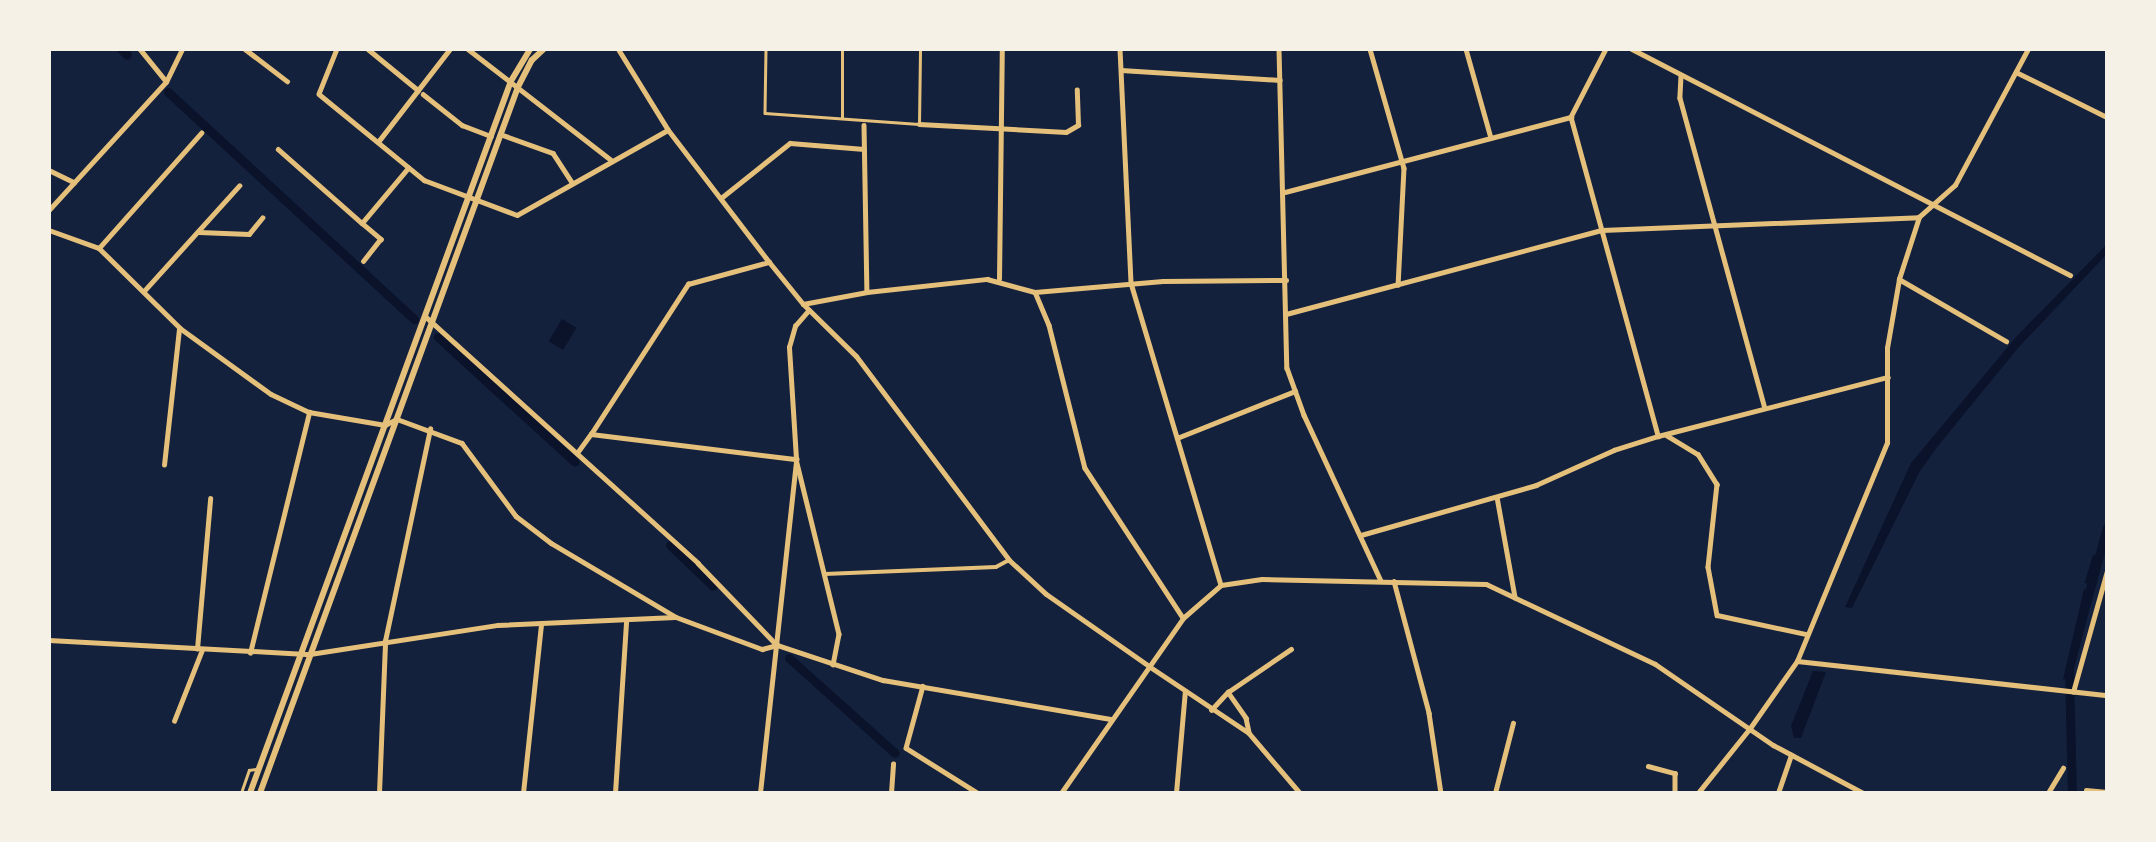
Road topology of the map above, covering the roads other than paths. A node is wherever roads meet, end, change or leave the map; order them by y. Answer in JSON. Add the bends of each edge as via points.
{"nodes":[{"id":1,"x":140,"y":49,"type":"edge"},
{"id":2,"x":182,"y":49,"type":"edge"},
{"id":3,"x":245,"y":49,"type":"edge"},
{"id":4,"x":337,"y":49,"type":"edge"},
{"id":5,"x":368,"y":49,"type":"edge"},
{"id":6,"x":450,"y":49,"type":"edge"},
{"id":7,"x":468,"y":49,"type":"edge"},
{"id":8,"x":530,"y":49,"type":"edge"},
{"id":9,"x":544,"y":49,"type":"edge"},
{"id":10,"x":618,"y":49,"type":"edge"},
{"id":11,"x":766,"y":49,"type":"edge"},
{"id":12,"x":842,"y":49,"type":"edge"},
{"id":13,"x":920,"y":49,"type":"edge"},
{"id":14,"x":1002,"y":49,"type":"edge"},
{"id":15,"x":1120,"y":49,"type":"edge"},
{"id":16,"x":1279,"y":49,"type":"edge"},
{"id":17,"x":1370,"y":49,"type":"edge"},
{"id":18,"x":1466,"y":49,"type":"edge"},
{"id":19,"x":1606,"y":49,"type":"edge"},
{"id":20,"x":1632,"y":49,"type":"edge"},
{"id":21,"x":2028,"y":49,"type":"edge"},
{"id":22,"x":1121,"y":70,"type":"junction"},
{"id":23,"x":2016,"y":72,"type":"junction"},
{"id":24,"x":1681,"y":76,"type":"junction"},
{"id":25,"x":1280,"y":80,"type":"junction"},
{"id":26,"x":287,"y":81,"type":"dead end"},
{"id":27,"x":510,"y":81,"type":"junction"},
{"id":28,"x":166,"y":82,"type":"junction"},
{"id":29,"x":518,"y":87,"type":"junction"},
{"id":30,"x":1077,"y":90,"type":"dead end"},
{"id":31,"x":420,"y":92,"type":"junction"},
{"id":32,"x":1571,"y":117,"type":"junction"},
{"id":33,"x":2107,"y":117,"type":"edge"},
{"id":34,"x":842,"y":118,"type":"junction"},
{"id":35,"x":919,"y":124,"type":"junction"},
{"id":36,"x":864,"y":125,"type":"dead end"},
{"id":37,"x":1004,"y":129,"type":"junction"},
{"id":38,"x":668,"y":130,"type":"junction"},
{"id":39,"x":201,"y":134,"type":"dead end"},
{"id":40,"x":500,"y":134,"type":"junction"},
{"id":41,"x":491,"y":136,"type":"junction"},
{"id":42,"x":1491,"y":138,"type":"junction"},
{"id":43,"x":378,"y":142,"type":"junction"},
{"id":44,"x":278,"y":149,"type":"dead end"},
{"id":45,"x":864,"y":149,"type":"junction"},
{"id":46,"x":610,"y":159,"type":"junction"},
{"id":47,"x":1402,"y":160,"type":"junction"},
{"id":48,"x":408,"y":168,"type":"junction"},
{"id":49,"x":49,"y":170,"type":"edge"},
{"id":50,"x":74,"y":182,"type":"junction"},
{"id":51,"x":572,"y":182,"type":"junction"},
{"id":52,"x":239,"y":186,"type":"dead end"},
{"id":53,"x":1285,"y":192,"type":"junction"},
{"id":54,"x":721,"y":198,"type":"junction"},
{"id":55,"x":468,"y":199,"type":"junction"},
{"id":56,"x":476,"y":203,"type":"junction"},
{"id":57,"x":1930,"y":203,"type":"junction"},
{"id":58,"x":49,"y":210,"type":"edge"},
{"id":59,"x":1919,"y":217,"type":"junction"},
{"id":60,"x":262,"y":218,"type":"dead end"},
{"id":61,"x":362,"y":223,"type":"junction"},
{"id":62,"x":1714,"y":224,"type":"junction"},
{"id":63,"x":49,"y":230,"type":"edge"},
{"id":64,"x":1602,"y":230,"type":"junction"},
{"id":65,"x":198,"y":232,"type":"junction"},
{"id":66,"x":99,"y":248,"type":"junction"},
{"id":67,"x":364,"y":261,"type":"dead end"},
{"id":68,"x":769,"y":262,"type":"junction"},
{"id":69,"x":2070,"y":275,"type":"dead end"},
{"id":70,"x":999,"y":279,"type":"junction"},
{"id":71,"x":1899,"y":279,"type":"junction"},
{"id":72,"x":1286,"y":280,"type":"junction"},
{"id":73,"x":1130,"y":283,"type":"junction"},
{"id":74,"x":1398,"y":285,"type":"junction"},
{"id":75,"x":145,"y":291,"type":"junction"},
{"id":76,"x":867,"y":292,"type":"junction"},
{"id":77,"x":1034,"y":292,"type":"junction"},
{"id":78,"x":803,"y":304,"type":"junction"},
{"id":79,"x":809,"y":310,"type":"junction"},
{"id":80,"x":1286,"y":314,"type":"junction"},
{"id":81,"x":424,"y":318,"type":"junction"},
{"id":82,"x":432,"y":322,"type":"junction"},
{"id":83,"x":180,"y":328,"type":"junction"},
{"id":84,"x":2006,"y":341,"type":"dead end"},
{"id":85,"x":1888,"y":377,"type":"junction"},
{"id":86,"x":1295,"y":391,"type":"junction"},
{"id":87,"x":1765,"y":408,"type":"junction"},
{"id":88,"x":309,"y":412,"type":"junction"},
{"id":89,"x":397,"y":419,"type":"junction"},
{"id":90,"x":385,"y":425,"type":"junction"},
{"id":91,"x":430,"y":429,"type":"junction"},
{"id":92,"x":591,"y":434,"type":"junction"},
{"id":93,"x":1666,"y":435,"type":"junction"},
{"id":94,"x":1658,"y":436,"type":"junction"},
{"id":95,"x":1177,"y":438,"type":"junction"},
{"id":96,"x":577,"y":453,"type":"junction"},
{"id":97,"x":796,"y":459,"type":"junction"},
{"id":98,"x":164,"y":465,"type":"dead end"},
{"id":99,"x":1497,"y":496,"type":"junction"},
{"id":100,"x":210,"y":499,"type":"dead end"},
{"id":101,"x":1361,"y":535,"type":"junction"},
{"id":102,"x":1009,"y":559,"type":"junction"},
{"id":103,"x":2107,"y":571,"type":"edge"},
{"id":104,"x":823,"y":574,"type":"junction"},
{"id":105,"x":1381,"y":581,"type":"junction"},
{"id":106,"x":1394,"y":581,"type":"junction"},
{"id":107,"x":1221,"y":585,"type":"junction"},
{"id":108,"x":1515,"y":597,"type":"junction"},
{"id":109,"x":676,"y":617,"type":"junction"},
{"id":110,"x":1182,"y":618,"type":"junction"},
{"id":111,"x":626,"y":622,"type":"junction"},
{"id":112,"x":541,"y":624,"type":"junction"},
{"id":113,"x":1806,"y":634,"type":"junction"},
{"id":114,"x":49,"y":640,"type":"edge"},
{"id":115,"x":385,"y":641,"type":"junction"},
{"id":116,"x":777,"y":645,"type":"junction"},
{"id":117,"x":200,"y":649,"type":"junction"},
{"id":118,"x":1291,"y":649,"type":"dead end"},
{"id":119,"x":250,"y":653,"type":"junction"},
{"id":120,"x":300,"y":654,"type":"junction"},
{"id":121,"x":310,"y":654,"type":"junction"},
{"id":122,"x":1797,"y":662,"type":"junction"},
{"id":123,"x":833,"y":664,"type":"junction"},
{"id":124,"x":1149,"y":666,"type":"junction"},
{"id":125,"x":923,"y":686,"type":"junction"},
{"id":126,"x":1185,"y":691,"type":"junction"},
{"id":127,"x":1228,"y":692,"type":"junction"},
{"id":128,"x":2073,"y":692,"type":"junction"},
{"id":129,"x":2107,"y":695,"type":"edge"},
{"id":130,"x":1212,"y":710,"type":"junction"},
{"id":131,"x":174,"y":720,"type":"dead end"},
{"id":132,"x":1113,"y":720,"type":"junction"},
{"id":133,"x":1513,"y":723,"type":"dead end"},
{"id":134,"x":1750,"y":728,"type":"junction"},
{"id":135,"x":1249,"y":733,"type":"junction"},
{"id":136,"x":1791,"y":755,"type":"junction"},
{"id":137,"x":893,"y":764,"type":"dead end"},
{"id":138,"x":1648,"y":766,"type":"dead end"},
{"id":139,"x":259,"y":768,"type":"junction"},
{"id":140,"x":2063,"y":768,"type":"dead end"},
{"id":141,"x":2086,"y":790,"type":"dead end"},
{"id":142,"x":1860,"y":792,"type":"edge"},
{"id":143,"x":2107,"y":792,"type":"edge"},
{"id":144,"x":241,"y":793,"type":"edge"},
{"id":145,"x":250,"y":793,"type":"edge"},
{"id":146,"x":260,"y":793,"type":"edge"},
{"id":147,"x":379,"y":793,"type":"edge"},
{"id":148,"x":523,"y":793,"type":"edge"},
{"id":149,"x":615,"y":793,"type":"edge"},
{"id":150,"x":760,"y":793,"type":"edge"},
{"id":151,"x":891,"y":793,"type":"edge"},
{"id":152,"x":978,"y":793,"type":"edge"},
{"id":153,"x":1061,"y":793,"type":"edge"},
{"id":154,"x":1176,"y":793,"type":"edge"},
{"id":155,"x":1300,"y":793,"type":"edge"},
{"id":156,"x":1441,"y":793,"type":"edge"},
{"id":157,"x":1494,"y":793,"type":"edge"},
{"id":158,"x":1675,"y":793,"type":"edge"},
{"id":159,"x":1698,"y":793,"type":"edge"},
{"id":160,"x":1778,"y":793,"type":"edge"},
{"id":161,"x":2048,"y":793,"type":"edge"}],
"edges":[{"from":1,"to":28,"type":"street"},
{"from":2,"to":28,"type":"street"},
{"from":3,"to":26,"type":"street"},
{"from":4,"to":43,"type":"street","via":[[318,94]]},
{"from":5,"to":31,"type":"street"},
{"from":6,"to":31,"type":"street"},
{"from":7,"to":27,"type":"street"},
{"from":8,"to":27,"type":"main road"},
{"from":9,"to":29,"type":"main road","via":[[532,60]]},
{"from":10,"to":38,"type":"street"},
{"from":11,"to":34,"type":"lane","via":[[765,113]]},
{"from":12,"to":34,"type":"lane"},
{"from":13,"to":35,"type":"lane"},
{"from":14,"to":37,"type":"street"},
{"from":15,"to":22,"type":"street"},
{"from":16,"to":25,"type":"street"},
{"from":17,"to":47,"type":"street"},
{"from":18,"to":42,"type":"street"},
{"from":19,"to":32,"type":"street"},
{"from":20,"to":24,"type":"street"},
{"from":21,"to":23,"type":"street"},
{"from":22,"to":25,"type":"street"},
{"from":22,"to":73,"type":"street"},
{"from":23,"to":33,"type":"street"},
{"from":23,"to":57,"type":"street","via":[[1955,185]]},
{"from":24,"to":57,"type":"street"},
{"from":24,"to":62,"type":"street","via":[[1680,98]]},
{"from":25,"to":53,"type":"street"},
{"from":27,"to":29,"type":"street"},
{"from":27,"to":41,"type":"main road"},
{"from":28,"to":50,"type":"street"},
{"from":29,"to":40,"type":"main road"},
{"from":29,"to":46,"type":"street"},
{"from":30,"to":37,"type":"street","via":[[1078,125],[1066,132]]},
{"from":31,"to":41,"type":"street","via":[[462,125]]},
{"from":31,"to":43,"type":"street"},
{"from":32,"to":42,"type":"street"},
{"from":32,"to":64,"type":"street"},
{"from":34,"to":35,"type":"lane"},
{"from":35,"to":37,"type":"street"},
{"from":36,"to":45,"type":"street"},
{"from":37,"to":70,"type":"street"},
{"from":38,"to":46,"type":"street"},
{"from":38,"to":54,"type":"street"},
{"from":39,"to":66,"type":"street"},
{"from":40,"to":51,"type":"street","via":[[552,153]]},
{"from":40,"to":56,"type":"main road"},
{"from":41,"to":55,"type":"main road"},
{"from":42,"to":47,"type":"street"},
{"from":43,"to":48,"type":"street"},
{"from":44,"to":61,"type":"street"},
{"from":45,"to":54,"type":"street","via":[[790,143]]},
{"from":45,"to":76,"type":"street"},
{"from":46,"to":51,"type":"street"},
{"from":47,"to":53,"type":"street"},
{"from":47,"to":74,"type":"street"},
{"from":48,"to":55,"type":"street"},
{"from":48,"to":61,"type":"street"},
{"from":49,"to":50,"type":"street"},
{"from":50,"to":58,"type":"street"},
{"from":51,"to":56,"type":"street","via":[[517,215]]},
{"from":52,"to":65,"type":"street"},
{"from":53,"to":72,"type":"street"},
{"from":54,"to":68,"type":"street"},
{"from":55,"to":56,"type":"street"},
{"from":55,"to":81,"type":"main road"},
{"from":56,"to":82,"type":"main road"},
{"from":57,"to":59,"type":"street"},
{"from":57,"to":69,"type":"street"},
{"from":59,"to":62,"type":"street"},
{"from":59,"to":71,"type":"street"},
{"from":60,"to":65,"type":"street","via":[[249,234]]},
{"from":61,"to":67,"type":"street","via":[[380,239]]},
{"from":62,"to":64,"type":"street"},
{"from":62,"to":87,"type":"street"},
{"from":63,"to":66,"type":"street"},
{"from":64,"to":74,"type":"street"},
{"from":64,"to":94,"type":"street"},
{"from":65,"to":75,"type":"street"},
{"from":66,"to":75,"type":"street"},
{"from":68,"to":78,"type":"street"},
{"from":68,"to":92,"type":"street","via":[[688,284]]},
{"from":70,"to":76,"type":"street"},
{"from":70,"to":77,"type":"street","via":[[1009,287]]},
{"from":71,"to":84,"type":"street"},
{"from":71,"to":85,"type":"street","via":[[1887,348]]},
{"from":72,"to":73,"type":"street"},
{"from":72,"to":80,"type":"street"},
{"from":73,"to":77,"type":"street"},
{"from":73,"to":95,"type":"street"},
{"from":74,"to":80,"type":"street"},
{"from":75,"to":83,"type":"street"},
{"from":76,"to":78,"type":"street"},
{"from":77,"to":110,"type":"street","via":[[1049,325],[1085,468]]},
{"from":78,"to":79,"type":"street"},
{"from":79,"to":97,"type":"street","via":[[795,326],[789,347]]},
{"from":79,"to":102,"type":"street","via":[[856,356]]},
{"from":80,"to":86,"type":"street","via":[[1287,368]]},
{"from":81,"to":82,"type":"street"},
{"from":81,"to":90,"type":"main road"},
{"from":82,"to":89,"type":"main road"},
{"from":82,"to":96,"type":"street"},
{"from":83,"to":88,"type":"street","via":[[242,375]]},
{"from":83,"to":98,"type":"street"},
{"from":85,"to":87,"type":"street"},
{"from":85,"to":113,"type":"street","via":[[1889,426],[1881,464]]},
{"from":86,"to":95,"type":"street"},
{"from":86,"to":101,"type":"street"},
{"from":87,"to":93,"type":"street"},
{"from":88,"to":90,"type":"street"},
{"from":88,"to":119,"type":"street"},
{"from":89,"to":90,"type":"street"},
{"from":89,"to":91,"type":"street"},
{"from":89,"to":121,"type":"main road"},
{"from":90,"to":120,"type":"main road"},
{"from":91,"to":109,"type":"street","via":[[462,443],[516,516],[551,543]]},
{"from":91,"to":115,"type":"street"},
{"from":92,"to":96,"type":"street"},
{"from":92,"to":97,"type":"street"},
{"from":93,"to":94,"type":"street"},
{"from":93,"to":113,"type":"street","via":[[1698,454],[1717,484],[1709,567],[1717,615]]},
{"from":94,"to":99,"type":"street"},
{"from":95,"to":107,"type":"street"},
{"from":96,"to":116,"type":"street","via":[[698,563]]},
{"from":97,"to":104,"type":"street"},
{"from":97,"to":116,"type":"street"},
{"from":99,"to":101,"type":"street"},
{"from":99,"to":108,"type":"street"},
{"from":100,"to":117,"type":"street"},
{"from":101,"to":105,"type":"street"},
{"from":102,"to":104,"type":"street","via":[[996,567]]},
{"from":102,"to":124,"type":"street","via":[[1046,594]]},
{"from":103,"to":128,"type":"street"},
{"from":104,"to":123,"type":"street","via":[[839,634]]},
{"from":105,"to":106,"type":"street"},
{"from":105,"to":107,"type":"street","via":[[1262,579]]},
{"from":106,"to":108,"type":"street","via":[[1477,582]]},
{"from":106,"to":156,"type":"street","via":[[1429,713]]},
{"from":107,"to":110,"type":"street"},
{"from":108,"to":134,"type":"street","via":[[1656,663]]},
{"from":109,"to":111,"type":"street"},
{"from":109,"to":116,"type":"street","via":[[762,649]]},
{"from":110,"to":124,"type":"street"},
{"from":111,"to":112,"type":"street"},
{"from":111,"to":149,"type":"street"},
{"from":112,"to":115,"type":"street","via":[[498,625]]},
{"from":112,"to":148,"type":"street"},
{"from":113,"to":122,"type":"street"},
{"from":114,"to":117,"type":"street"},
{"from":115,"to":121,"type":"street"},
{"from":115,"to":147,"type":"street"},
{"from":116,"to":123,"type":"street"},
{"from":116,"to":150,"type":"street"},
{"from":117,"to":119,"type":"street"},
{"from":117,"to":131,"type":"street"},
{"from":118,"to":127,"type":"street"},
{"from":119,"to":120,"type":"street"},
{"from":120,"to":121,"type":"street"},
{"from":120,"to":139,"type":"main road"},
{"from":121,"to":146,"type":"main road"},
{"from":122,"to":128,"type":"street"},
{"from":122,"to":134,"type":"street"},
{"from":123,"to":125,"type":"street"},
{"from":124,"to":126,"type":"street"},
{"from":124,"to":132,"type":"street"},
{"from":125,"to":132,"type":"street"},
{"from":125,"to":152,"type":"street","via":[[906,748]]},
{"from":126,"to":130,"type":"street"},
{"from":126,"to":154,"type":"street"},
{"from":127,"to":130,"type":"street"},
{"from":127,"to":135,"type":"street","via":[[1247,718]]},
{"from":128,"to":129,"type":"street"},
{"from":130,"to":135,"type":"street"},
{"from":132,"to":153,"type":"street"},
{"from":133,"to":157,"type":"street"},
{"from":134,"to":136,"type":"street"},
{"from":134,"to":159,"type":"street"},
{"from":135,"to":155,"type":"street"},
{"from":136,"to":142,"type":"street"},
{"from":136,"to":160,"type":"street"},
{"from":137,"to":151,"type":"street"},
{"from":138,"to":158,"type":"street","via":[[1675,773]]},
{"from":139,"to":144,"type":"lane","via":[[249,770]]},
{"from":139,"to":145,"type":"main road"},
{"from":140,"to":161,"type":"street"},
{"from":141,"to":143,"type":"street"}]}
